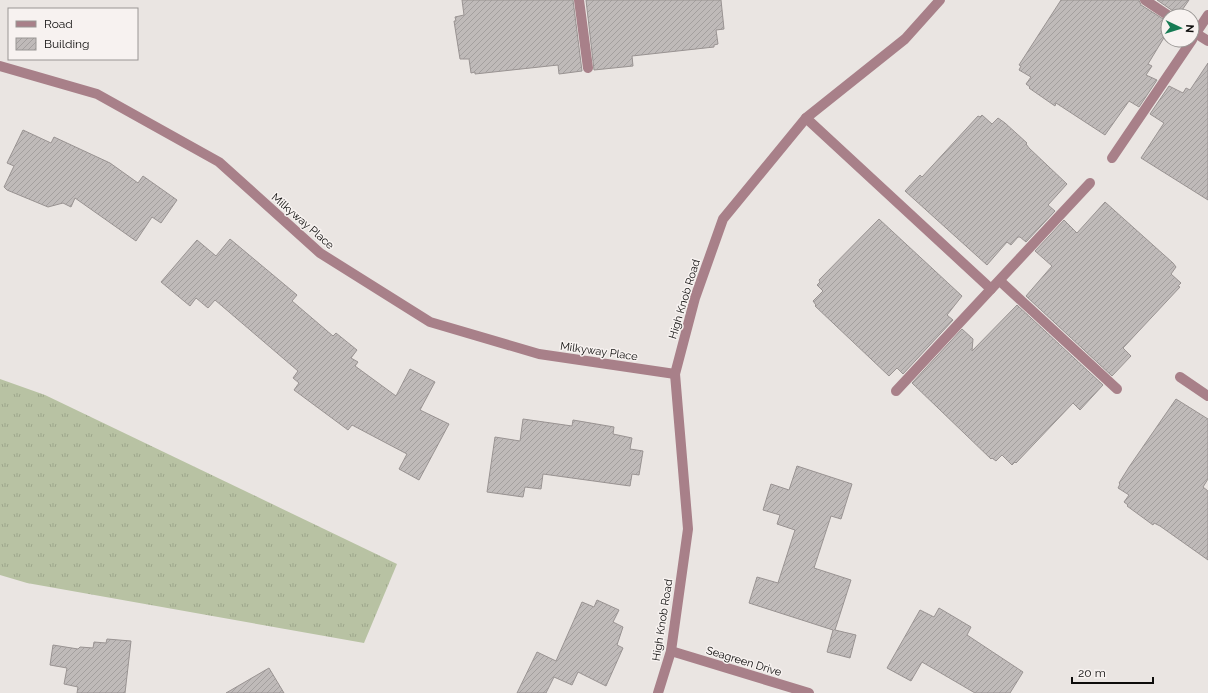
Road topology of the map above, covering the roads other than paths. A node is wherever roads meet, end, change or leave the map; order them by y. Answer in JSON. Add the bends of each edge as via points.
{"nodes":[{"id":1,"x":579,"y":0,"type":"edge"},
{"id":2,"x":940,"y":0,"type":"edge"},
{"id":3,"x":1145,"y":0,"type":"edge"},
{"id":4,"x":1160,"y":10,"type":"edge"},
{"id":5,"x":1208,"y":15,"type":"edge"},
{"id":6,"x":1200,"y":26,"type":"edge"},
{"id":7,"x":1185,"y":48,"type":"edge"},
{"id":8,"x":0,"y":66,"type":"edge"},
{"id":9,"x":588,"y":68,"type":"dead end"},
{"id":10,"x":806,"y":118,"type":"junction"},
{"id":11,"x":1112,"y":158,"type":"dead end"},
{"id":12,"x":1090,"y":183,"type":"dead end"},
{"id":13,"x":1000,"y":281,"type":"junction"},
{"id":14,"x":991,"y":289,"type":"junction"},
{"id":15,"x":675,"y":374,"type":"junction"},
{"id":16,"x":1180,"y":377,"type":"dead end"},
{"id":17,"x":1117,"y":390,"type":"dead end"},
{"id":18,"x":896,"y":391,"type":"dead end"},
{"id":19,"x":1208,"y":396,"type":"edge"},
{"id":20,"x":671,"y":651,"type":"junction"},
{"id":21,"x":658,"y":693,"type":"edge"},
{"id":22,"x":809,"y":693,"type":"edge"}],
"edges":[{"from":1,"to":9,"type":"street"},
{"from":2,"to":10,"type":"street","name":"High Knob Road","via":[[905,39]]},
{"from":3,"to":4,"type":"street"},
{"from":5,"to":6,"type":"street"},
{"from":7,"to":11,"type":"street"},
{"from":8,"to":15,"type":"street","name":"Milkyway Place","via":[[97,94],[219,162],[320,254],[430,322],[539,354]]},
{"from":10,"to":14,"type":"street"},
{"from":10,"to":15,"type":"street","name":"High Knob Road","via":[[723,219],[695,298]]},
{"from":12,"to":13,"type":"street"},
{"from":13,"to":14,"type":"street"},
{"from":13,"to":17,"type":"street"},
{"from":14,"to":18,"type":"street"},
{"from":15,"to":20,"type":"street","name":"High Knob Road","via":[[688,529]]},
{"from":16,"to":19,"type":"street"},
{"from":20,"to":21,"type":"street","name":"High Knob Road"},
{"from":20,"to":22,"type":"street","name":"Seagreen Drive"}]}
